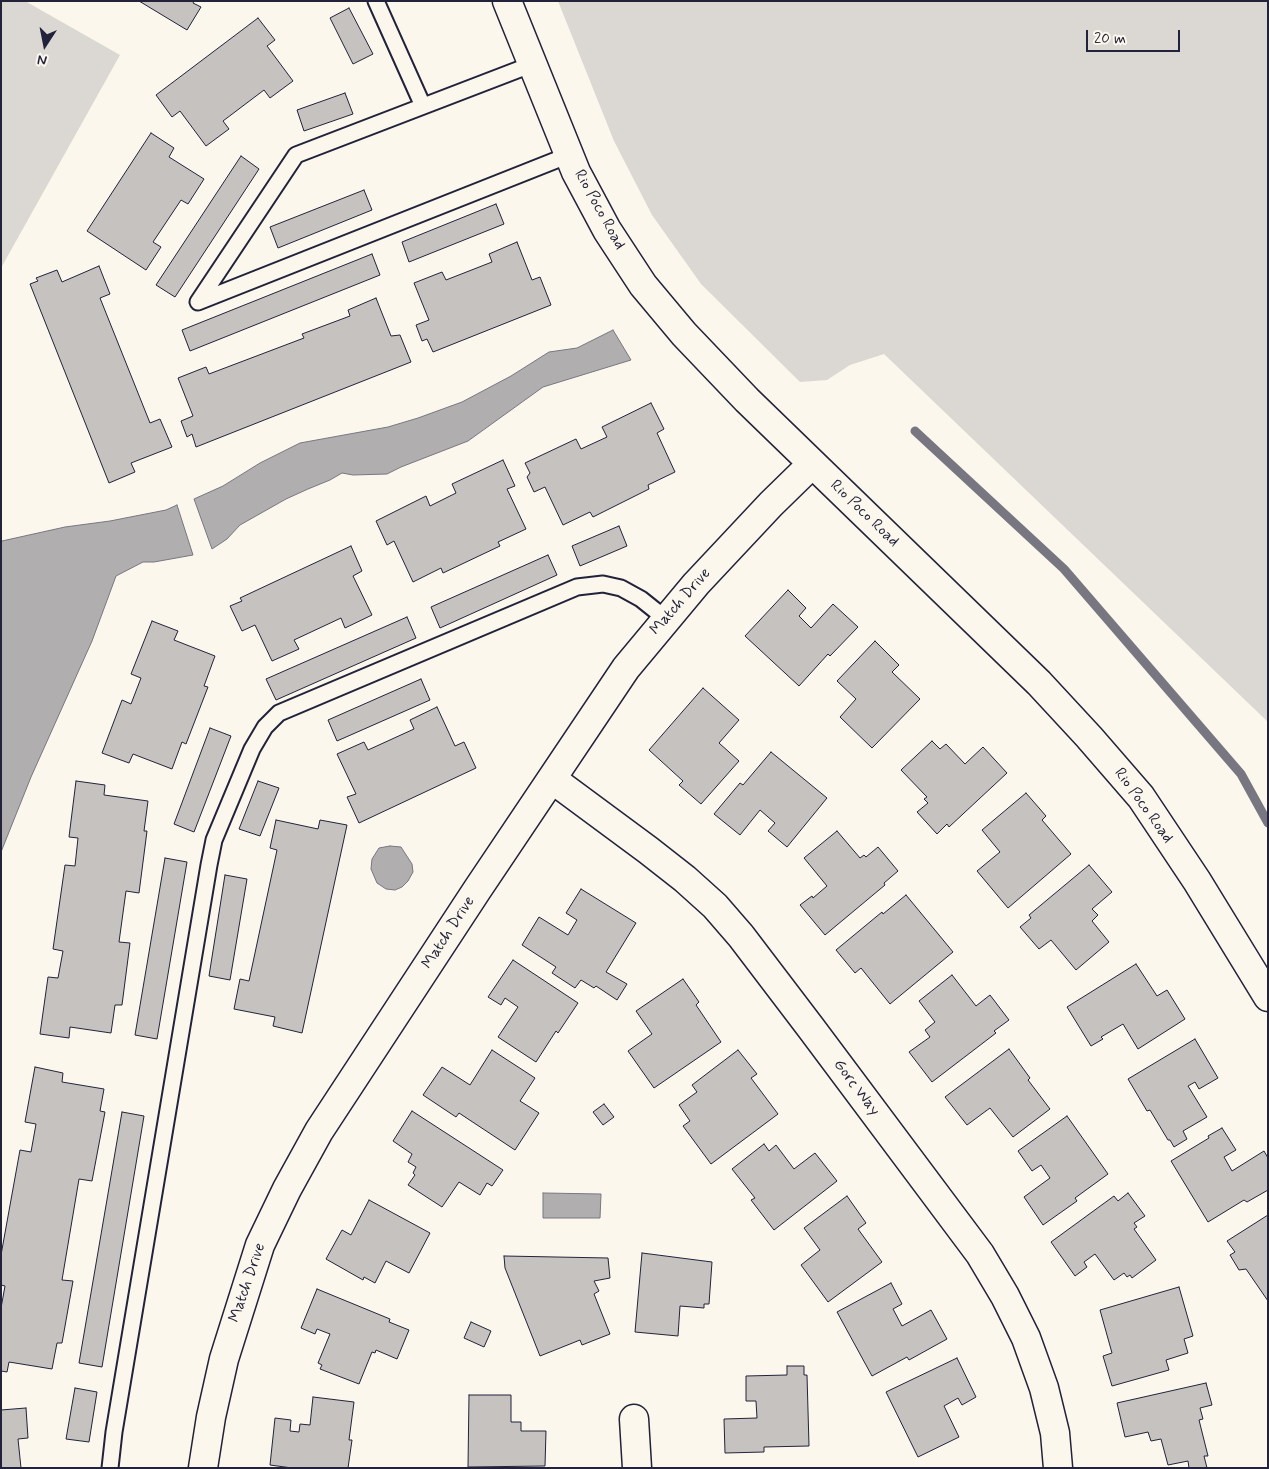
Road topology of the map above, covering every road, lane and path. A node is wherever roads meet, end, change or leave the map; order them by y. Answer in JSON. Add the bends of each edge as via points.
{"nodes":[{"id":1,"x":376,"y":1,"type":"edge"},
{"id":2,"x":508,"y":1,"type":"edge"},
{"id":3,"x":532,"y":64,"type":"junction"},
{"id":4,"x":423,"y":106,"type":"junction"},
{"id":5,"x":569,"y":156,"type":"junction"},
{"id":6,"x":812,"y":464,"type":"junction"},
{"id":7,"x":666,"y":619,"type":"junction"},
{"id":8,"x":552,"y":779,"type":"junction"},
{"id":9,"x":1268,"y":997,"type":"edge"},
{"id":10,"x":634,"y":1419,"type":"dead end"},
{"id":11,"x":110,"y":1468,"type":"edge"},
{"id":12,"x":203,"y":1468,"type":"edge"},
{"id":13,"x":637,"y":1468,"type":"edge"},
{"id":14,"x":1058,"y":1468,"type":"edge"}],
"edges":[{"from":1,"to":4,"type":"lane"},
{"from":2,"to":3,"type":"street","name":"Rio Poco Road"},
{"from":3,"to":4,"type":"lane"},
{"from":3,"to":5,"type":"street","name":"Rio Poco Road"},
{"from":4,"to":5,"type":"lane","via":[[296,156],[198,302]]},
{"from":5,"to":6,"type":"street","name":"Rio Poco Road","via":[[607,230],[643,285],[684,334]]},
{"from":6,"to":7,"type":"street","name":"Match Drive"},
{"from":6,"to":9,"type":"street","name":"Rio Poco Road","via":[[1040,684],[1090,737],[1141,797]]},
{"from":7,"to":8,"type":"street","name":"Match Drive","via":[[626,668]]},
{"from":7,"to":11,"type":"lane","via":[[621,588],[602,584],[577,587],[279,713],[265,727],[252,749],[214,840]]},
{"from":8,"to":12,"type":"street","name":"Match Drive","via":[[319,1131],[287,1189],[260,1245],[226,1350]]},
{"from":8,"to":14,"type":"street","name":"Gorc Way","via":[[685,879],[714,906],[811,1028],[980,1254],[1026,1338],[1055,1433]]},
{"from":10,"to":13,"type":"street"}]}
